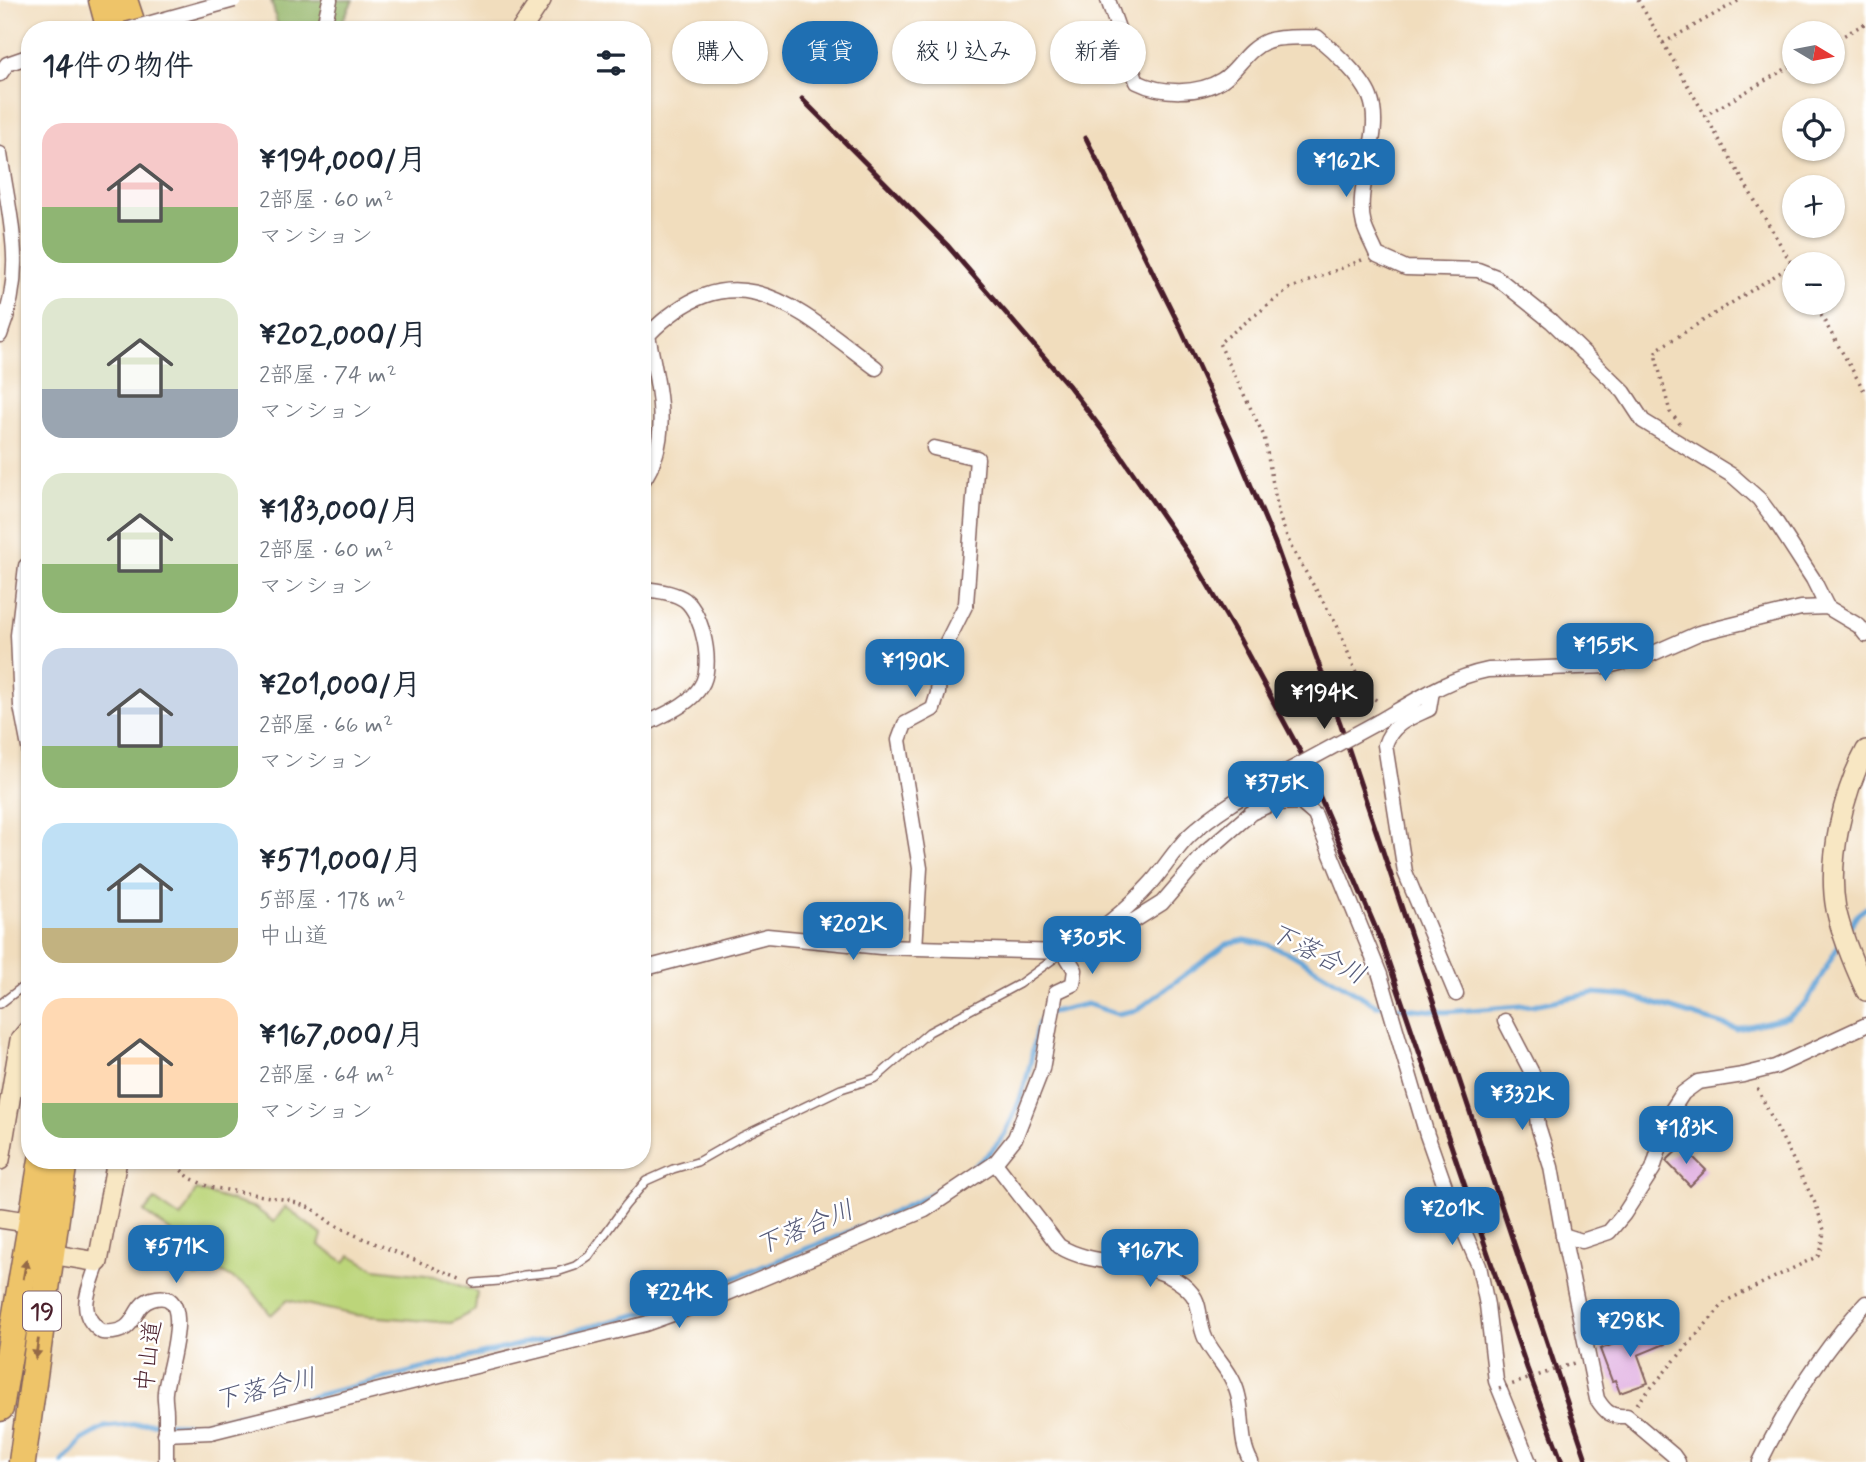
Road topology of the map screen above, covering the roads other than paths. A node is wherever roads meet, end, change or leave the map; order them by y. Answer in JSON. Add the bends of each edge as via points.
{"nodes":[{"id":1,"x":102,"y":0,"type":"edge"},
{"id":2,"x":124,"y":0,"type":"edge"},
{"id":3,"x":234,"y":0,"type":"edge"},
{"id":4,"x":330,"y":0,"type":"edge"},
{"id":5,"x":541,"y":0,"type":"edge"},
{"id":6,"x":1108,"y":0,"type":"edge"},
{"id":7,"x":108,"y":21,"type":"edge"},
{"id":8,"x":131,"y":21,"type":"edge"},
{"id":9,"x":158,"y":21,"type":"edge"},
{"id":10,"x":325,"y":21,"type":"edge"},
{"id":11,"x":527,"y":21,"type":"edge"},
{"id":12,"x":0,"y":154,"type":"edge"},
{"id":13,"x":651,"y":332,"type":"edge"},
{"id":14,"x":0,"y":335,"type":"edge"},
{"id":15,"x":651,"y":351,"type":"edge"},
{"id":16,"x":876,"y":368,"type":"dead end"},
{"id":17,"x":933,"y":448,"type":"dead end"},
{"id":18,"x":651,"y":467,"type":"edge"},
{"id":19,"x":651,"y":590,"type":"edge"},
{"id":20,"x":1827,"y":607,"type":"junction"},
{"id":21,"x":21,"y":609,"type":"edge"},
{"id":22,"x":1866,"y":635,"type":"edge"},
{"id":23,"x":1432,"y":691,"type":"junction"},
{"id":24,"x":21,"y":706,"type":"edge"},
{"id":25,"x":651,"y":721,"type":"edge"},
{"id":26,"x":1866,"y":750,"type":"edge"},
{"id":27,"x":1107,"y":925,"type":"junction"},
{"id":28,"x":915,"y":948,"type":"junction"},
{"id":29,"x":1064,"y":952,"type":"junction"},
{"id":30,"x":651,"y":967,"type":"edge"},
{"id":31,"x":21,"y":988,"type":"edge"},
{"id":32,"x":1866,"y":991,"type":"edge"},
{"id":33,"x":1456,"y":994,"type":"dead end"},
{"id":34,"x":0,"y":1004,"type":"edge"},
{"id":35,"x":1505,"y":1021,"type":"dead end"},
{"id":36,"x":1866,"y":1025,"type":"edge"},
{"id":37,"x":21,"y":1039,"type":"edge"},
{"id":38,"x":2,"y":1137,"type":"edge"},
{"id":39,"x":0,"y":1160,"type":"edge"},
{"id":40,"x":995,"y":1163,"type":"junction"},
{"id":41,"x":41,"y":1169,"type":"edge"},
{"id":42,"x":63,"y":1169,"type":"edge"},
{"id":43,"x":115,"y":1169,"type":"edge"},
{"id":44,"x":0,"y":1218,"type":"edge"},
{"id":45,"x":33,"y":1223,"type":"junction"},
{"id":46,"x":1563,"y":1235,"type":"junction"},
{"id":47,"x":50,"y":1254,"type":"junction"},
{"id":48,"x":98,"y":1262,"type":"junction"},
{"id":49,"x":474,"y":1283,"type":"road end"},
{"id":50,"x":1866,"y":1303,"type":"edge"},
{"id":51,"x":0,"y":1408,"type":"edge"},
{"id":52,"x":166,"y":1434,"type":"junction"},
{"id":53,"x":22,"y":1462,"type":"edge"},
{"id":54,"x":166,"y":1462,"type":"edge"},
{"id":55,"x":1251,"y":1462,"type":"edge"},
{"id":56,"x":1529,"y":1462,"type":"edge"},
{"id":57,"x":1678,"y":1462,"type":"edge"},
{"id":58,"x":1760,"y":1462,"type":"edge"}],
"edges":[{"from":1,"to":7,"type":"highway"},
{"from":2,"to":8,"type":"highway"},
{"from":3,"to":9,"type":"street","bridge":true},
{"from":4,"to":10,"type":"street"},
{"from":5,"to":11,"type":"street"},
{"from":6,"to":20,"type":"street","via":[[1137,82],[1150,89],[1194,90],[1223,80],[1248,51],[1269,40],[1317,37],[1338,54],[1369,96],[1374,117],[1363,224],[1377,255],[1406,268],[1478,270],[1496,277],[1551,320],[1624,392],[1643,421],[1733,476],[1759,499]]},
{"from":12,"to":14,"type":"street","via":[[16,255],[15,285]]},
{"from":13,"to":16,"type":"street","via":[[694,299],[748,290],[778,298]]},
{"from":15,"to":18,"type":"street","via":[[662,410],[661,440]]},
{"from":17,"to":28,"type":"street","via":[[977,457],[966,604],[940,656],[933,709],[905,724],[899,740],[920,868]]},
{"from":19,"to":25,"type":"street","via":[[683,598],[698,615],[707,654],[703,685],[686,702]]},
{"from":20,"to":22,"type":"street"},
{"from":20,"to":23,"type":"street","via":[[1801,608],[1699,633],[1647,656],[1608,666],[1488,670]]},
{"from":21,"to":24,"type":"street"},
{"from":23,"to":27,"type":"street","bridge":true,"via":[[1215,814]]},
{"from":23,"to":33,"type":"street","via":[[1429,709],[1396,725],[1385,745],[1405,872]]},
{"from":26,"to":32,"type":"street","via":[[1842,809],[1835,856],[1836,907]]},
{"from":27,"to":29,"type":"street"},
{"from":27,"to":56,"type":"street","via":[[1135,920],[1162,903],[1205,853],[1251,813],[1273,803],[1300,803],[1315,816],[1387,996],[1427,1135],[1479,1266],[1496,1381]]},
{"from":28,"to":29,"type":"street"},
{"from":28,"to":30,"type":"street","via":[[767,936]]},
{"from":29,"to":40,"type":"street","via":[[1075,970],[1073,984],[1056,992],[1042,1069],[1015,1138]]},
{"from":29,"to":49,"type":"lane","via":[[1019,984],[929,1032],[876,1078],[841,1089],[696,1162],[646,1181],[589,1256],[575,1266]]},
{"from":31,"to":34,"type":"lane"},
{"from":35,"to":46,"type":"street","via":[[1532,1073],[1538,1126],[1551,1167]]},
{"from":36,"to":46,"type":"street","via":[[1775,1067],[1698,1082],[1670,1112],[1654,1169],[1609,1232],[1582,1241]]},
{"from":37,"to":38,"type":"street"},
{"from":38,"to":39,"type":"street"},
{"from":40,"to":52,"type":"street","via":[[925,1210],[645,1324],[211,1432]]},
{"from":40,"to":55,"type":"street","via":[[1059,1246],[1074,1255],[1154,1271],[1192,1293],[1200,1309],[1204,1338],[1231,1376],[1238,1395]]},
{"from":41,"to":45,"type":"highway","number":"19"},
{"from":42,"to":47,"type":"highway","number":"19"},
{"from":43,"to":48,"type":"street"},
{"from":44,"to":45,"type":"street"},
{"from":51,"to":45,"type":"highway","number":"19","one_way":true},
{"from":46,"to":57,"type":"street","via":[[1597,1399],[1605,1412],[1627,1416]]},
{"from":47,"to":48,"type":"street"},
{"from":47,"to":53,"type":"highway","number":"19","one_way":true},
{"from":48,"to":52,"type":"street","name":"中山道","via":[[86,1309],[102,1332],[129,1326],[146,1301],[154,1298],[170,1301],[176,1309],[177,1336],[164,1393]]},
{"from":50,"to":58,"type":"street","via":[[1782,1418]]},
{"from":52,"to":54,"type":"street"}]}
